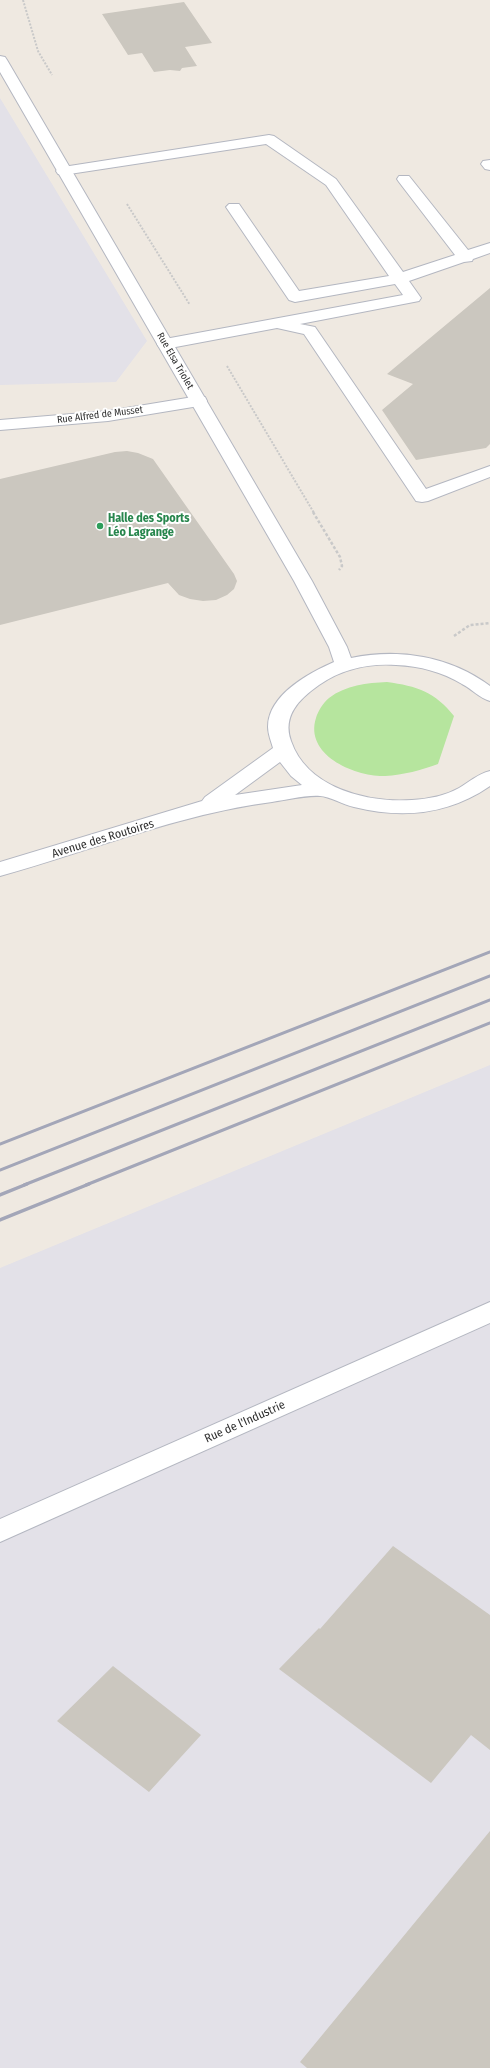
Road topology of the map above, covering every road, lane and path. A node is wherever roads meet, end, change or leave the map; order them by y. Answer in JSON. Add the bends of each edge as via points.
{"nodes":[{"id":1,"x":0,"y":60,"type":"edge"},
{"id":2,"x":64,"y":171,"type":"junction"},
{"id":3,"x":404,"y":179,"type":"dead end"},
{"id":4,"x":234,"y":208,"type":"dead end"},
{"id":5,"x":490,"y":248,"type":"edge"},
{"id":6,"x":466,"y":258,"type":"junction"},
{"id":7,"x":399,"y":279,"type":"junction"},
{"id":8,"x":269,"y":324,"type":"junction"},
{"id":9,"x":165,"y":344,"type":"junction"},
{"id":10,"x":199,"y":401,"type":"junction"},
{"id":11,"x":0,"y":425,"type":"edge"},
{"id":12,"x":490,"y":471,"type":"edge"},
{"id":13,"x":344,"y":664,"type":"junction"},
{"id":14,"x":487,"y":689,"type":"edge"},
{"id":15,"x":282,"y":751,"type":"junction"},
{"id":16,"x":490,"y":777,"type":"edge"},
{"id":17,"x":321,"y":789,"type":"junction"},
{"id":18,"x":206,"y":807,"type":"junction"},
{"id":19,"x":0,"y":869,"type":"edge"},
{"id":20,"x":490,"y":1312,"type":"edge"},
{"id":21,"x":0,"y":1531,"type":"edge"}],
"edges":[{"from":1,"to":2,"type":"street","name":"Rue Elsa Triolet"},
{"from":2,"to":7,"type":"street","via":[[269,139],[331,182]]},
{"from":2,"to":9,"type":"street","name":"Rue Elsa Triolet"},
{"from":3,"to":6,"type":"street"},
{"from":4,"to":7,"type":"street","via":[[294,297]]},
{"from":5,"to":6,"type":"street"},
{"from":6,"to":7,"type":"street"},
{"from":7,"to":8,"type":"street","via":[[413,298]]},
{"from":8,"to":9,"type":"street"},
{"from":8,"to":12,"type":"street","via":[[309,330],[422,497]]},
{"from":9,"to":10,"type":"street","name":"Rue Elsa Triolet"},
{"from":10,"to":11,"type":"street","name":"Rue Alfred de Musset","via":[[108,416]]},
{"from":10,"to":13,"type":"street","name":"Rue Elsa Triolet","via":[[303,581],[338,646]]},
{"from":13,"to":14,"type":"street","name":"Avenue des Routoires","via":[[379,659],[416,661],[451,670]]},
{"from":13,"to":15,"type":"street","name":"Avenue des Routoires","via":[[312,679],[288,699],[278,724]]},
{"from":15,"to":17,"type":"street","name":"Avenue des Routoires","via":[[297,772]]},
{"from":15,"to":18,"type":"street","name":"Avenue des Routoires"},
{"from":16,"to":17,"type":"street","name":"Avenue des Routoires","via":[[456,798],[412,807],[363,804]]},
{"from":17,"to":18,"type":"street","name":"Avenue des Routoires"},
{"from":18,"to":19,"type":"street","name":"Avenue des Routoires"},
{"from":20,"to":21,"type":"street","name":"Rue de l'Industrie"}]}
